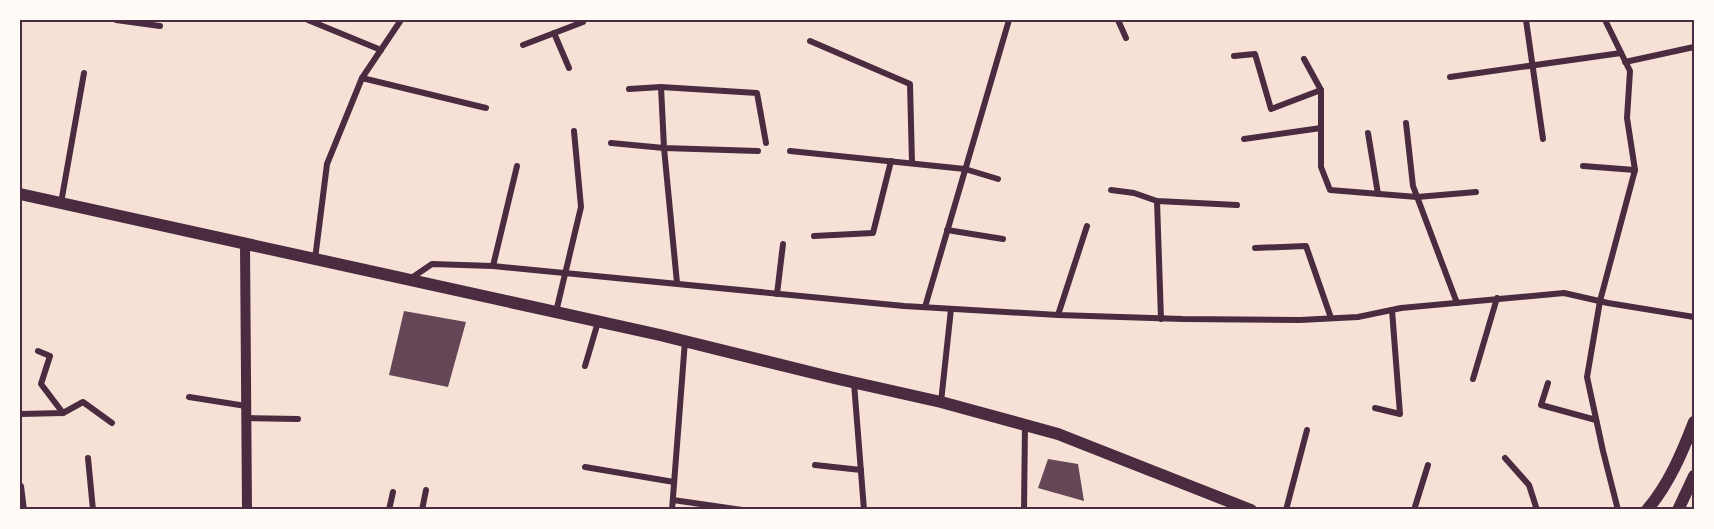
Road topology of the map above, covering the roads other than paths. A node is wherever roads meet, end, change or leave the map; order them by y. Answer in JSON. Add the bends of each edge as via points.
{"nodes":[{"id":1,"x":116,"y":20,"type":"edge"},
{"id":2,"x":308,"y":20,"type":"edge"},
{"id":3,"x":401,"y":20,"type":"edge"},
{"id":4,"x":585,"y":20,"type":"edge"},
{"id":5,"x":1009,"y":20,"type":"edge"},
{"id":6,"x":1118,"y":20,"type":"edge"},
{"id":7,"x":1526,"y":20,"type":"edge"},
{"id":8,"x":1605,"y":20,"type":"edge"},
{"id":9,"x":160,"y":26,"type":"dead end"},
{"id":10,"x":554,"y":33,"type":"junction"},
{"id":11,"x":1126,"y":38,"type":"dead end"},
{"id":12,"x":810,"y":41,"type":"dead end"},
{"id":13,"x":523,"y":45,"type":"dead end"},
{"id":14,"x":1695,"y":47,"type":"edge"},
{"id":15,"x":381,"y":50,"type":"junction"},
{"id":16,"x":1621,"y":53,"type":"junction"},
{"id":17,"x":1234,"y":56,"type":"dead end"},
{"id":18,"x":1304,"y":59,"type":"dead end"},
{"id":19,"x":1625,"y":62,"type":"junction"},
{"id":20,"x":1533,"y":65,"type":"junction"},
{"id":21,"x":569,"y":68,"type":"dead end"},
{"id":22,"x":84,"y":73,"type":"dead end"},
{"id":23,"x":1450,"y":77,"type":"dead end"},
{"id":24,"x":362,"y":78,"type":"junction"},
{"id":25,"x":661,"y":87,"type":"junction"},
{"id":26,"x":629,"y":88,"type":"dead end"},
{"id":27,"x":1321,"y":90,"type":"junction"},
{"id":28,"x":486,"y":108,"type":"dead end"},
{"id":29,"x":1406,"y":123,"type":"dead end"},
{"id":30,"x":1321,"y":128,"type":"junction"},
{"id":31,"x":574,"y":131,"type":"dead end"},
{"id":32,"x":1368,"y":133,"type":"dead end"},
{"id":33,"x":1244,"y":139,"type":"dead end"},
{"id":34,"x":1543,"y":139,"type":"dead end"},
{"id":35,"x":611,"y":143,"type":"dead end"},
{"id":36,"x":766,"y":143,"type":"dead end"},
{"id":37,"x":664,"y":148,"type":"junction"},
{"id":38,"x":758,"y":151,"type":"dead end"},
{"id":39,"x":790,"y":151,"type":"dead end"},
{"id":40,"x":891,"y":160,"type":"junction"},
{"id":41,"x":912,"y":163,"type":"junction"},
{"id":42,"x":517,"y":166,"type":"dead end"},
{"id":43,"x":1583,"y":166,"type":"dead end"},
{"id":44,"x":965,"y":169,"type":"junction"},
{"id":45,"x":1635,"y":170,"type":"junction"},
{"id":46,"x":998,"y":179,"type":"dead end"},
{"id":47,"x":1111,"y":190,"type":"dead end"},
{"id":48,"x":1476,"y":192,"type":"dead end"},
{"id":49,"x":20,"y":194,"type":"edge"},
{"id":50,"x":1378,"y":194,"type":"junction"},
{"id":51,"x":1417,"y":197,"type":"junction"},
{"id":52,"x":1156,"y":201,"type":"junction"},
{"id":53,"x":60,"y":204,"type":"junction"},
{"id":54,"x":1238,"y":204,"type":"dead end"},
{"id":55,"x":1087,"y":226,"type":"dead end"},
{"id":56,"x":947,"y":230,"type":"junction"},
{"id":57,"x":814,"y":236,"type":"dead end"},
{"id":58,"x":1003,"y":239,"type":"dead end"},
{"id":59,"x":783,"y":243,"type":"dead end"},
{"id":60,"x":245,"y":245,"type":"junction"},
{"id":61,"x":1255,"y":248,"type":"dead end"},
{"id":62,"x":315,"y":259,"type":"junction"},
{"id":63,"x":493,"y":266,"type":"junction"},
{"id":64,"x":564,"y":274,"type":"junction"},
{"id":65,"x":409,"y":280,"type":"junction"},
{"id":66,"x":678,"y":283,"type":"junction"},
{"id":67,"x":777,"y":294,"type":"junction"},
{"id":68,"x":1497,"y":298,"type":"junction"},
{"id":69,"x":1600,"y":301,"type":"junction"},
{"id":70,"x":1457,"y":303,"type":"junction"},
{"id":71,"x":925,"y":307,"type":"junction"},
{"id":72,"x":951,"y":309,"type":"junction"},
{"id":73,"x":1392,"y":310,"type":"junction"},
{"id":74,"x":556,"y":312,"type":"junction"},
{"id":75,"x":1058,"y":315,"type":"junction"},
{"id":76,"x":1695,"y":317,"type":"edge"},
{"id":77,"x":1331,"y":318,"type":"junction"},
{"id":78,"x":1161,"y":319,"type":"junction"},
{"id":79,"x":598,"y":321,"type":"junction"},
{"id":80,"x":685,"y":341,"type":"junction"},
{"id":81,"x":38,"y":351,"type":"dead end"},
{"id":82,"x":585,"y":366,"type":"dead end"},
{"id":83,"x":1473,"y":379,"type":"dead end"},
{"id":84,"x":854,"y":382,"type":"junction"},
{"id":85,"x":1548,"y":383,"type":"dead end"},
{"id":86,"x":189,"y":397,"type":"dead end"},
{"id":87,"x":941,"y":402,"type":"junction"},
{"id":88,"x":246,"y":406,"type":"junction"},
{"id":89,"x":1376,"y":408,"type":"dead end"},
{"id":90,"x":63,"y":413,"type":"junction"},
{"id":91,"x":20,"y":414,"type":"edge"},
{"id":92,"x":246,"y":418,"type":"junction"},
{"id":93,"x":297,"y":418,"type":"dead end"},
{"id":94,"x":1596,"y":420,"type":"junction"},
{"id":95,"x":1695,"y":422,"type":"edge"},
{"id":96,"x":112,"y":423,"type":"dead end"},
{"id":97,"x":1025,"y":424,"type":"junction"},
{"id":98,"x":1306,"y":430,"type":"dead end"},
{"id":99,"x":88,"y":458,"type":"dead end"},
{"id":100,"x":1505,"y":458,"type":"dead end"},
{"id":101,"x":815,"y":465,"type":"dead end"},
{"id":102,"x":1428,"y":465,"type":"dead end"},
{"id":103,"x":585,"y":467,"type":"dead end"},
{"id":104,"x":861,"y":470,"type":"junction"},
{"id":105,"x":1695,"y":476,"type":"edge"},
{"id":106,"x":674,"y":482,"type":"junction"},
{"id":107,"x":21,"y":486,"type":"dead end"},
{"id":108,"x":426,"y":490,"type":"dead end"},
{"id":109,"x":393,"y":492,"type":"dead end"},
{"id":110,"x":673,"y":500,"type":"junction"},
{"id":111,"x":1238,"y":507,"type":"edge"},
{"id":112,"x":24,"y":510,"type":"edge"},
{"id":113,"x":93,"y":510,"type":"edge"},
{"id":114,"x":247,"y":510,"type":"edge"},
{"id":115,"x":389,"y":510,"type":"edge"},
{"id":116,"x":422,"y":510,"type":"edge"},
{"id":117,"x":672,"y":510,"type":"edge"},
{"id":118,"x":742,"y":510,"type":"edge"},
{"id":119,"x":864,"y":510,"type":"edge"},
{"id":120,"x":1024,"y":510,"type":"edge"},
{"id":121,"x":1251,"y":510,"type":"edge"},
{"id":122,"x":1286,"y":510,"type":"edge"},
{"id":123,"x":1414,"y":510,"type":"edge"},
{"id":124,"x":1537,"y":510,"type":"edge"},
{"id":125,"x":1618,"y":510,"type":"edge"},
{"id":126,"x":1647,"y":510,"type":"edge"},
{"id":127,"x":1678,"y":510,"type":"edge"}],
"edges":[{"from":1,"to":9,"type":"street"},
{"from":2,"to":15,"type":"street"},
{"from":3,"to":15,"type":"street"},
{"from":4,"to":10,"type":"street"},
{"from":5,"to":44,"type":"street"},
{"from":6,"to":11,"type":"street"},
{"from":7,"to":20,"type":"street"},
{"from":8,"to":16,"type":"street"},
{"from":10,"to":13,"type":"street"},
{"from":10,"to":21,"type":"street"},
{"from":12,"to":41,"type":"street","via":[[910,84]]},
{"from":14,"to":19,"type":"street"},
{"from":15,"to":24,"type":"street"},
{"from":16,"to":19,"type":"street"},
{"from":16,"to":20,"type":"street"},
{"from":17,"to":27,"type":"street","via":[[1255,54],[1271,109]]},
{"from":18,"to":27,"type":"street"},
{"from":19,"to":45,"type":"street","via":[[1630,71],[1626,118]]},
{"from":20,"to":23,"type":"street"},
{"from":20,"to":34,"type":"street"},
{"from":22,"to":53,"type":"street"},
{"from":24,"to":28,"type":"street"},
{"from":24,"to":62,"type":"street","via":[[327,164]]},
{"from":25,"to":26,"type":"street"},
{"from":25,"to":36,"type":"street","via":[[757,93]]},
{"from":25,"to":37,"type":"street"},
{"from":27,"to":30,"type":"street"},
{"from":29,"to":51,"type":"street"},
{"from":30,"to":33,"type":"street"},
{"from":30,"to":50,"type":"street","via":[[1321,167],[1330,190]]},
{"from":31,"to":64,"type":"street","via":[[581,207]]},
{"from":32,"to":50,"type":"street"},
{"from":35,"to":37,"type":"street"},
{"from":37,"to":38,"type":"street"},
{"from":37,"to":66,"type":"street"},
{"from":39,"to":40,"type":"street"},
{"from":40,"to":41,"type":"street"},
{"from":40,"to":57,"type":"street","via":[[873,233]]},
{"from":41,"to":44,"type":"street"},
{"from":42,"to":63,"type":"street"},
{"from":43,"to":45,"type":"street"},
{"from":44,"to":46,"type":"street"},
{"from":44,"to":56,"type":"street"},
{"from":45,"to":69,"type":"street"},
{"from":47,"to":52,"type":"street","via":[[1134,192]]},
{"from":48,"to":51,"type":"street"},
{"from":49,"to":53,"type":"main road"},
{"from":50,"to":51,"type":"street"},
{"from":51,"to":70,"type":"street"},
{"from":52,"to":54,"type":"street"},
{"from":52,"to":78,"type":"street"},
{"from":53,"to":60,"type":"main road"},
{"from":55,"to":75,"type":"street"},
{"from":56,"to":58,"type":"street"},
{"from":56,"to":71,"type":"street"},
{"from":59,"to":67,"type":"street"},
{"from":60,"to":62,"type":"main road"},
{"from":60,"to":88,"type":"main road"},
{"from":61,"to":77,"type":"street","via":[[1306,246]]},
{"from":62,"to":65,"type":"main road"},
{"from":63,"to":64,"type":"street"},
{"from":63,"to":65,"type":"street","via":[[432,264]]},
{"from":64,"to":66,"type":"street"},
{"from":64,"to":74,"type":"street"},
{"from":65,"to":74,"type":"main road"},
{"from":66,"to":67,"type":"street"},
{"from":67,"to":71,"type":"street"},
{"from":68,"to":69,"type":"street","via":[[1564,293]]},
{"from":68,"to":70,"type":"street"},
{"from":68,"to":83,"type":"street"},
{"from":69,"to":76,"type":"street"},
{"from":69,"to":94,"type":"street","via":[[1587,377]]},
{"from":70,"to":73,"type":"street"},
{"from":71,"to":72,"type":"street"},
{"from":72,"to":75,"type":"street"},
{"from":72,"to":87,"type":"street"},
{"from":73,"to":77,"type":"street"},
{"from":73,"to":89,"type":"street","via":[[1400,414]]},
{"from":74,"to":79,"type":"main road"},
{"from":75,"to":78,"type":"street"},
{"from":77,"to":78,"type":"street"},
{"from":79,"to":80,"type":"main road"},
{"from":79,"to":82,"type":"street"},
{"from":80,"to":84,"type":"main road"},
{"from":80,"to":106,"type":"street"},
{"from":81,"to":90,"type":"street","via":[[51,356],[41,384]]},
{"from":84,"to":87,"type":"main road"},
{"from":84,"to":104,"type":"street"},
{"from":85,"to":94,"type":"street","via":[[1541,405]]},
{"from":86,"to":88,"type":"street"},
{"from":87,"to":97,"type":"main road"},
{"from":88,"to":92,"type":"main road"},
{"from":90,"to":91,"type":"street"},
{"from":90,"to":96,"type":"street","via":[[84,402]]},
{"from":92,"to":93,"type":"street"},
{"from":92,"to":114,"type":"main road"},
{"from":94,"to":125,"type":"street"},
{"from":95,"to":126,"type":"main road","via":[[1660,495]]},
{"from":97,"to":111,"type":"main road"},
{"from":97,"to":120,"type":"street"},
{"from":98,"to":122,"type":"street"},
{"from":99,"to":113,"type":"street"},
{"from":100,"to":124,"type":"street","via":[[1529,485]]},
{"from":101,"to":104,"type":"street"},
{"from":102,"to":123,"type":"street"},
{"from":103,"to":106,"type":"street"},
{"from":104,"to":119,"type":"street"},
{"from":105,"to":127,"type":"main road"},
{"from":106,"to":110,"type":"street"},
{"from":107,"to":112,"type":"street"},
{"from":108,"to":116,"type":"street"},
{"from":109,"to":115,"type":"street"},
{"from":110,"to":117,"type":"street"},
{"from":110,"to":118,"type":"street"},
{"from":111,"to":121,"type":"main road"}]}
